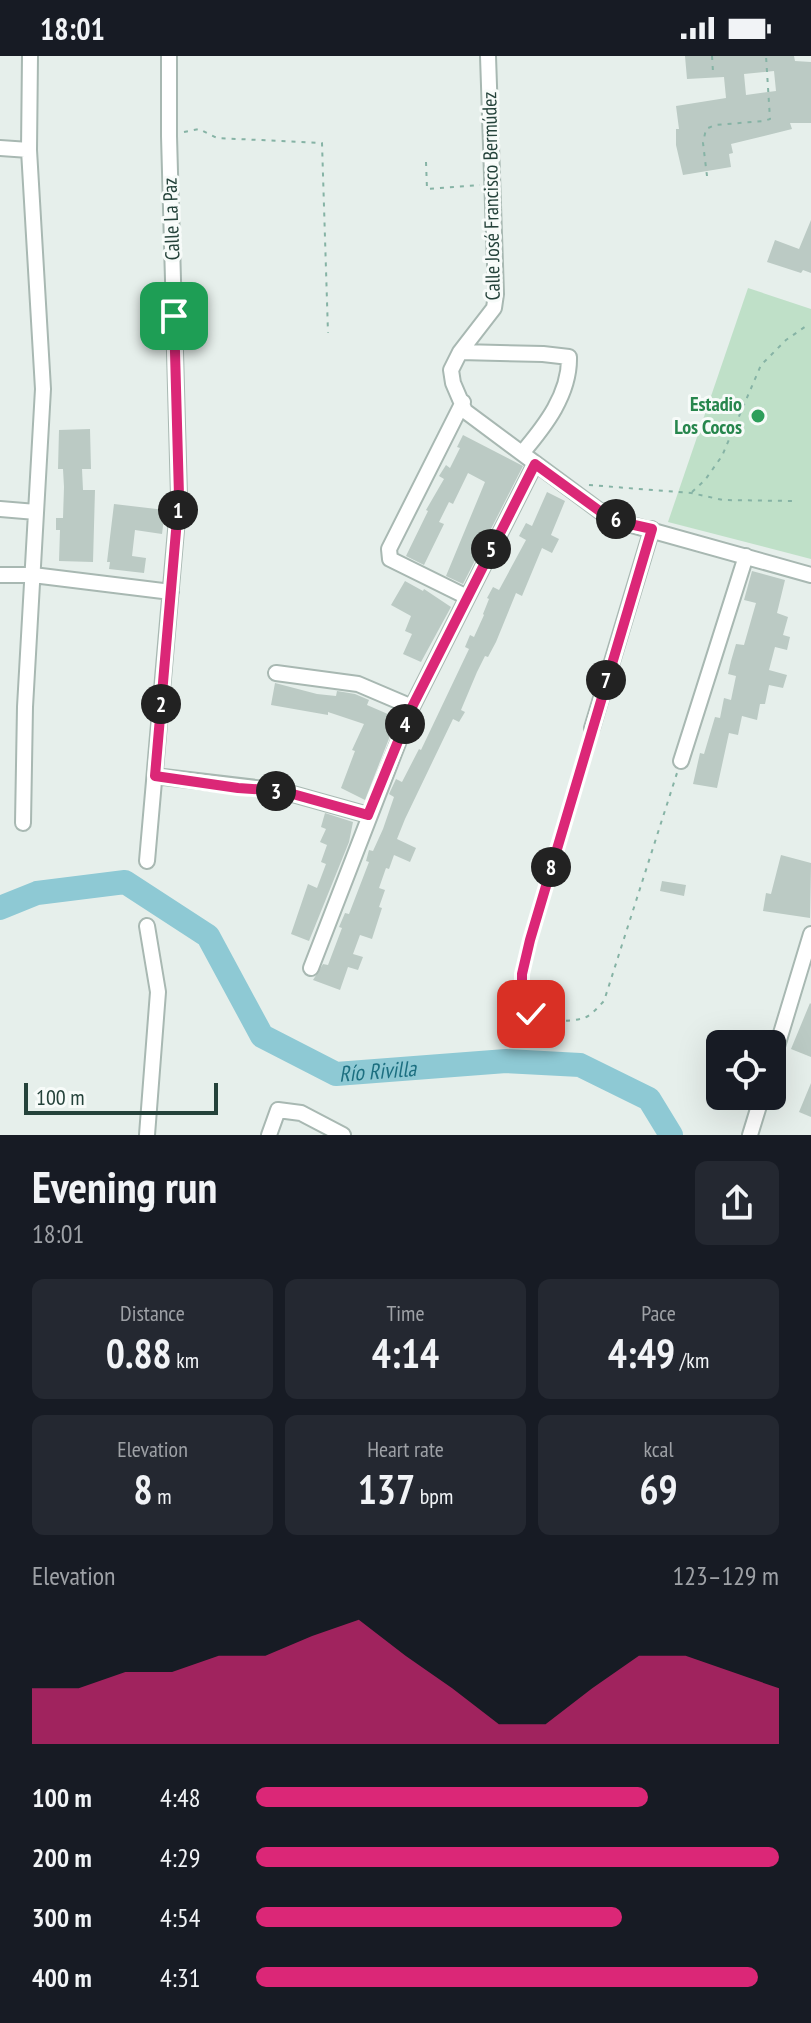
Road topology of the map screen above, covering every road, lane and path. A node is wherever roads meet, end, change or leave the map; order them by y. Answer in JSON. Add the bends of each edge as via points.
{"nodes":[{"id":1,"x":30,"y":56,"type":"edge"},
{"id":2,"x":169,"y":56,"type":"edge"},
{"id":3,"x":488,"y":56,"type":"edge"},
{"id":4,"x":712,"y":56,"type":"edge"},
{"id":5,"x":766,"y":56,"type":"edge"},
{"id":6,"x":713,"y":72,"type":"dead end"},
{"id":7,"x":169,"y":136,"type":"junction"},
{"id":8,"x":0,"y":148,"type":"edge"},
{"id":9,"x":29,"y":150,"type":"junction"},
{"id":10,"x":426,"y":162,"type":"dead end"},
{"id":11,"x":707,"y":176,"type":"dead end"},
{"id":12,"x":492,"y":185,"type":"junction"},
{"id":13,"x":809,"y":324,"type":"dead end"},
{"id":14,"x":328,"y":333,"type":"dead end"},
{"id":15,"x":460,"y":352,"type":"junction"},
{"id":16,"x":463,"y":402,"type":"junction"},
{"id":17,"x":522,"y":453,"type":"junction"},
{"id":18,"x":535,"y":464,"type":"junction"},
{"id":19,"x":569,"y":488,"type":"junction"},
{"id":20,"x":691,"y":493,"type":"junction"},
{"id":21,"x":794,"y":501,"type":"dead end"},
{"id":22,"x":0,"y":509,"type":"edge"},
{"id":23,"x":36,"y":512,"type":"junction"},
{"id":24,"x":652,"y":529,"type":"junction"},
{"id":25,"x":746,"y":556,"type":"junction"},
{"id":26,"x":0,"y":575,"type":"edge"},
{"id":27,"x":33,"y":575,"type":"junction"},
{"id":28,"x":811,"y":575,"type":"edge"},
{"id":29,"x":171,"y":592,"type":"junction"},
{"id":30,"x":467,"y":597,"type":"junction"},
{"id":31,"x":276,"y":673,"type":"dead end"},
{"id":32,"x":412,"y":707,"type":"junction"},
{"id":33,"x":592,"y":728,"type":"joint"},
{"id":34,"x":681,"y":761,"type":"joint"},
{"id":35,"x":155,"y":776,"type":"junction"},
{"id":36,"x":368,"y":815,"type":"junction"},
{"id":37,"x":23,"y":823,"type":"dead end"},
{"id":38,"x":147,"y":861,"type":"dead end"},
{"id":39,"x":147,"y":926,"type":"dead end"},
{"id":40,"x":811,"y":934,"type":"edge"},
{"id":41,"x":311,"y":968,"type":"dead end"},
{"id":42,"x":782,"y":1030,"type":"edge"},
{"id":43,"x":758,"y":1110,"type":"edge"},
{"id":44,"x":147,"y":1135,"type":"edge"},
{"id":45,"x":269,"y":1135,"type":"edge"},
{"id":46,"x":343,"y":1135,"type":"edge"},
{"id":47,"x":750,"y":1135,"type":"edge"}],
"edges":[{"from":1,"to":9,"type":"street"},
{"from":2,"to":7,"type":"street","name":"Calle La Paz"},
{"from":3,"to":12,"type":"street","name":"Calle José Francisco Bermúdez"},
{"from":4,"to":6,"type":"path"},
{"from":5,"to":11,"type":"path","via":[[770,119],[706,129]]},
{"from":7,"to":14,"type":"path","via":[[199,129],[217,138],[322,143]]},
{"from":7,"to":29,"type":"street","name":"Calle La Paz","via":[[179,496]]},
{"from":8,"to":9,"type":"street"},
{"from":9,"to":23,"type":"street","via":[[43,389]]},
{"from":10,"to":12,"type":"path","via":[[427,189]]},
{"from":12,"to":15,"type":"street","name":"Calle José Francisco Bermúdez","via":[[494,308]]},
{"from":13,"to":20,"type":"path","via":[[761,365],[722,456]]},
{"from":15,"to":16,"type":"street","via":[[451,370]]},
{"from":15,"to":17,"type":"street","via":[[569,357],[567,384]]},
{"from":16,"to":17,"type":"street","via":[[465,411]]},
{"from":16,"to":30,"type":"street","via":[[388,555]]},
{"from":17,"to":18,"type":"street"},
{"from":18,"to":19,"type":"street"},
{"from":18,"to":30,"type":"street"},
{"from":19,"to":20,"type":"path","via":[[596,483]]},
{"from":19,"to":24,"type":"street","via":[[621,522]]},
{"from":20,"to":21,"type":"path","via":[[723,500]]},
{"from":22,"to":23,"type":"street"},
{"from":23,"to":27,"type":"street"},
{"from":24,"to":25,"type":"street"},
{"from":24,"to":33,"type":"street"},
{"from":25,"to":28,"type":"street"},
{"from":25,"to":34,"type":"street"},
{"from":26,"to":27,"type":"street"},
{"from":27,"to":29,"type":"street"},
{"from":27,"to":37,"type":"street"},
{"from":29,"to":35,"type":"street","name":"Calle La Paz"},
{"from":30,"to":32,"type":"street"},
{"from":31,"to":32,"type":"street","via":[[358,684]]},
{"from":32,"to":36,"type":"street"},
{"from":33,"to":34,"type":"path","via":[[522,974],[522,1003],[531,1014],[579,1019],[604,1001]]},
{"from":35,"to":36,"type":"street","via":[[282,791]]},
{"from":35,"to":38,"type":"street","name":"Calle La Paz"},
{"from":36,"to":41,"type":"street"},
{"from":39,"to":44,"type":"street","via":[[158,992]]},
{"from":40,"to":42,"type":"street"},
{"from":43,"to":47,"type":"street"},
{"from":45,"to":46,"type":"street","via":[[278,1110],[301,1113]]}]}
